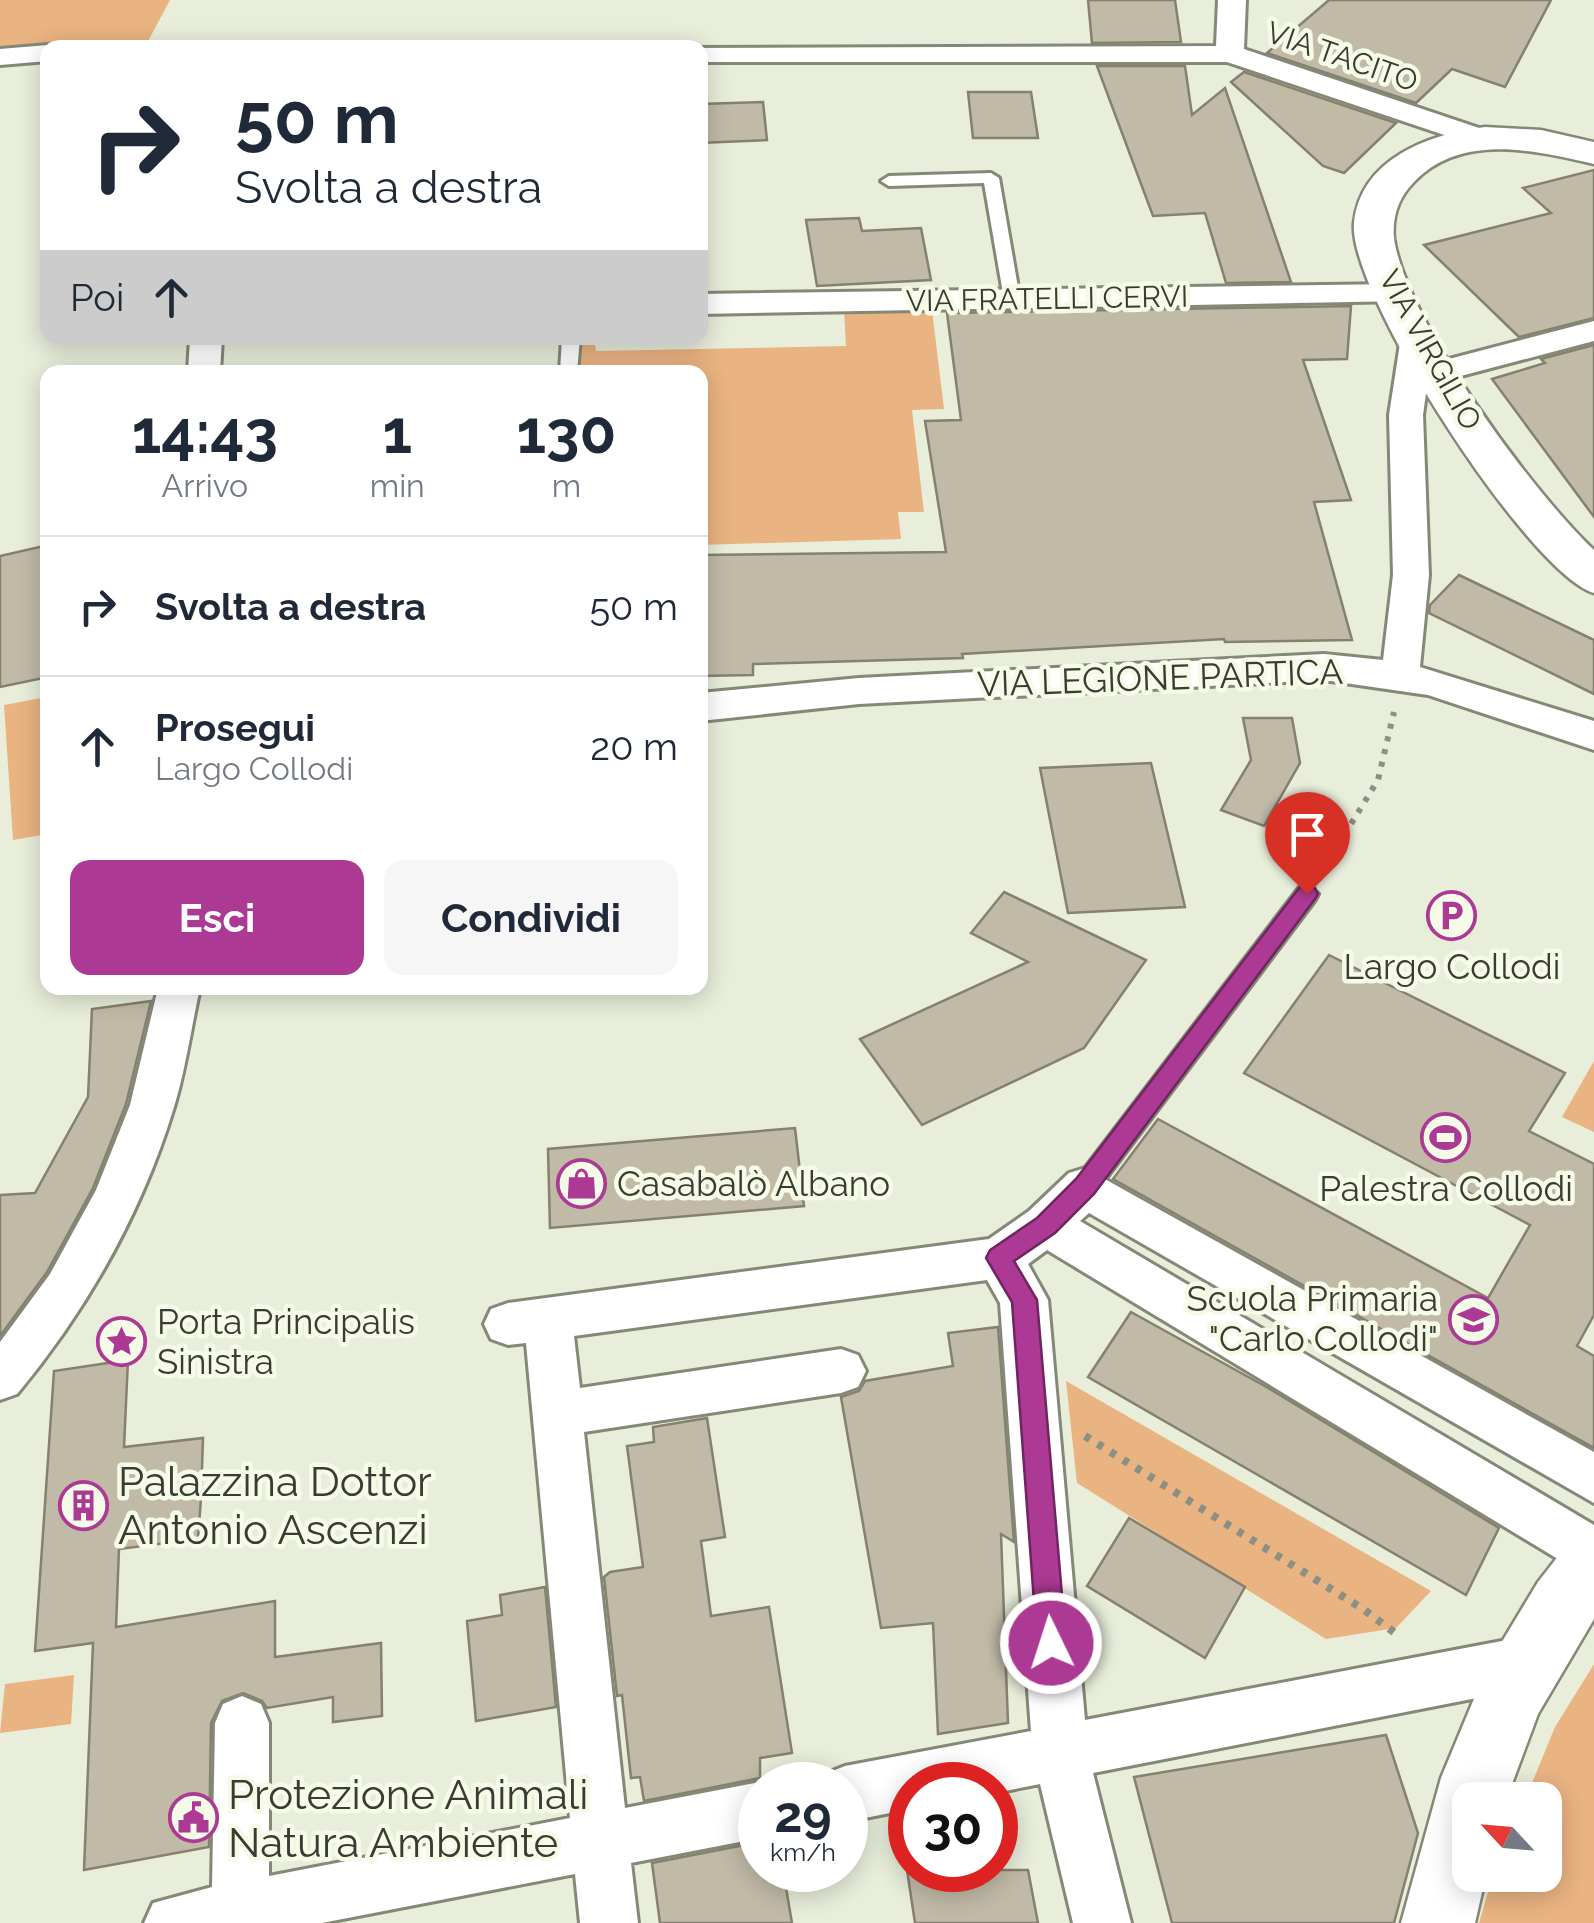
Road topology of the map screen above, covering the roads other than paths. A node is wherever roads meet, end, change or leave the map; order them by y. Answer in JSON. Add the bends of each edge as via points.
{"nodes":[{"id":1,"x":1232,"y":0,"type":"edge"},
{"id":2,"x":40,"y":54,"type":"edge"},
{"id":3,"x":708,"y":54,"type":"edge"},
{"id":4,"x":1230,"y":54,"type":"junction"},
{"id":5,"x":0,"y":57,"type":"edge"},
{"id":6,"x":1482,"y":138,"type":"junction"},
{"id":7,"x":1594,"y":153,"type":"edge"},
{"id":8,"x":890,"y":181,"type":"dead end"},
{"id":9,"x":1394,"y":294,"type":"junction"},
{"id":10,"x":1012,"y":300,"type":"junction"},
{"id":11,"x":708,"y":304,"type":"edge"},
{"id":12,"x":1594,"y":331,"type":"edge"},
{"id":13,"x":1427,"y":354,"type":"junction"},
{"id":14,"x":1594,"y":576,"type":"edge"},
{"id":15,"x":1400,"y":675,"type":"junction"},
{"id":16,"x":708,"y":706,"type":"edge"},
{"id":17,"x":1594,"y":736,"type":"edge"},
{"id":18,"x":1307,"y":894,"type":"road end"},
{"id":19,"x":177,"y":995,"type":"edge"},
{"id":20,"x":1085,"y":1186,"type":"junction"},
{"id":21,"x":1046,"y":1225,"type":"junction"},
{"id":22,"x":999,"y":1258,"type":"junction"},
{"id":23,"x":841,"y":1371,"type":"dead end"},
{"id":24,"x":0,"y":1378,"type":"edge"},
{"id":25,"x":557,"y":1414,"type":"junction"},
{"id":26,"x":1594,"y":1478,"type":"edge"},
{"id":27,"x":1594,"y":1553,"type":"edge"},
{"id":28,"x":1594,"y":1564,"type":"edge"},
{"id":29,"x":1523,"y":1663,"type":"junction"},
{"id":30,"x":242,"y":1723,"type":"dead end"},
{"id":31,"x":1060,"y":1753,"type":"junction"},
{"id":32,"x":868,"y":1790,"type":"edge"},
{"id":33,"x":738,"y":1814,"type":"edge"},
{"id":34,"x":600,"y":1840,"type":"junction"},
{"id":35,"x":240,"y":1917,"type":"edge"},
{"id":36,"x":174,"y":1923,"type":"edge"},
{"id":37,"x":609,"y":1923,"type":"edge"},
{"id":38,"x":1102,"y":1923,"type":"edge"},
{"id":39,"x":1438,"y":1923,"type":"edge"}],
"edges":[{"from":1,"to":4,"type":"street"},
{"from":2,"to":5,"type":"street"},
{"from":3,"to":4,"type":"street","name":"VIA TACITO"},
{"from":4,"to":6,"type":"street","name":"VIA TACITO"},
{"from":6,"to":7,"type":"street","name":"VIA VIRGILIO","via":[[1536,140]]},
{"from":6,"to":9,"type":"street","name":"VIA VIRGILIO","via":[[1433,151],[1403,170],[1382,196],[1374,240]]},
{"from":8,"to":10,"type":"lane","via":[[991,178]]},
{"from":9,"to":10,"type":"street","name":"VIA FRATELLI CERVI"},
{"from":9,"to":13,"type":"street","name":"VIA VIRGILIO"},
{"from":10,"to":11,"type":"street","name":"VIA FRATELLI CERVI"},
{"from":12,"to":13,"type":"street"},
{"from":13,"to":14,"type":"street","name":"VIA VIRGILIO","via":[[1498,466]]},
{"from":13,"to":15,"type":"street","via":[[1405,430],[1412,575]]},
{"from":15,"to":16,"type":"street","name":"VIA LEGIONE PARTICA","via":[[1291,667],[859,691]]},
{"from":15,"to":17,"type":"street","name":"VIA LEGIONE PARTICA"},
{"from":18,"to":20,"type":"lane"},
{"from":19,"to":24,"type":"street","via":[[148,1118],[109,1216],[61,1298]]},
{"from":20,"to":21,"type":"street"},
{"from":20,"to":26,"type":"street"},
{"from":21,"to":22,"type":"street"},
{"from":21,"to":27,"type":"street"},
{"from":22,"to":25,"type":"street","via":[[528,1322]]},
{"from":22,"to":31,"type":"street","via":[[1024,1300]]},
{"from":23,"to":25,"type":"street"},
{"from":25,"to":34,"type":"street"},
{"from":28,"to":29,"type":"street"},
{"from":29,"to":31,"type":"street"},
{"from":29,"to":39,"type":"street","via":[[1476,1780]]},
{"from":30,"to":35,"type":"street"},
{"from":31,"to":32,"type":"street"},
{"from":31,"to":38,"type":"street"},
{"from":33,"to":34,"type":"street"},
{"from":34,"to":35,"type":"street"},
{"from":34,"to":37,"type":"street"},
{"from":35,"to":36,"type":"street"}]}
